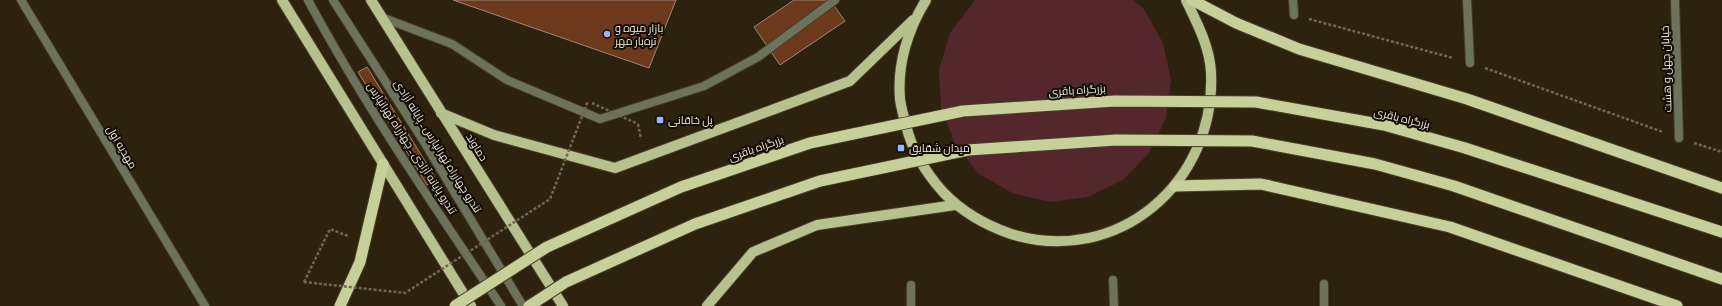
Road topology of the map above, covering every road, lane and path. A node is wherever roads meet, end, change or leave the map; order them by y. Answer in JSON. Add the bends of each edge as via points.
{"nodes":[{"id":1,"x":21,"y":0,"type":"edge"},
{"id":2,"x":282,"y":0,"type":"edge"},
{"id":3,"x":308,"y":0,"type":"edge"},
{"id":4,"x":333,"y":0,"type":"edge"},
{"id":5,"x":371,"y":0,"type":"edge"},
{"id":6,"x":835,"y":0,"type":"edge"},
{"id":7,"x":926,"y":0,"type":"edge"},
{"id":8,"x":1186,"y":0,"type":"edge"},
{"id":9,"x":1192,"y":0,"type":"edge"},
{"id":10,"x":1293,"y":0,"type":"edge"},
{"id":11,"x":1467,"y":0,"type":"edge"},
{"id":12,"x":1675,"y":0,"type":"edge"},
{"id":13,"x":1294,"y":15,"type":"joint"},
{"id":14,"x":381,"y":17,"type":"junction"},
{"id":15,"x":914,"y":19,"type":"junction"},
{"id":16,"x":1470,"y":63,"type":"junction"},
{"id":17,"x":588,"y":101,"type":"dead end"},
{"id":18,"x":592,"y":103,"type":"dead end"},
{"id":19,"x":441,"y":113,"type":"junction"},
{"id":20,"x":638,"y":124,"type":"dead end"},
{"id":21,"x":1679,"y":138,"type":"junction"},
{"id":22,"x":1722,"y":152,"type":"edge"},
{"id":23,"x":383,"y":164,"type":"junction"},
{"id":24,"x":1175,"y":186,"type":"junction"},
{"id":25,"x":1722,"y":188,"type":"edge"},
{"id":26,"x":955,"y":205,"type":"junction"},
{"id":27,"x":330,"y":229,"type":"dead end"},
{"id":28,"x":1722,"y":232,"type":"edge"},
{"id":29,"x":1722,"y":279,"type":"edge"},
{"id":30,"x":1113,"y":280,"type":"dead end"},
{"id":31,"x":1324,"y":284,"type":"dead end"},
{"id":32,"x":911,"y":286,"type":"dead end"},
{"id":33,"x":205,"y":306,"type":"edge"},
{"id":34,"x":340,"y":306,"type":"edge"},
{"id":35,"x":455,"y":306,"type":"edge"},
{"id":36,"x":471,"y":306,"type":"edge"},
{"id":37,"x":501,"y":306,"type":"edge"},
{"id":38,"x":523,"y":306,"type":"edge"},
{"id":39,"x":529,"y":306,"type":"edge"},
{"id":40,"x":562,"y":306,"type":"edge"},
{"id":41,"x":707,"y":306,"type":"edge"},
{"id":42,"x":911,"y":306,"type":"edge"},
{"id":43,"x":1114,"y":306,"type":"edge"},
{"id":44,"x":1324,"y":306,"type":"edge"},
{"id":45,"x":1677,"y":306,"type":"edge"}],
"edges":[{"from":1,"to":33,"type":"street","name":"مهدیه اول"},
{"from":2,"to":23,"type":"main road"},
{"from":3,"to":37,"type":"street","name":"تندرو پایانه آزادی ـ چهارراه تهرانپارس","via":[[391,138]]},
{"from":4,"to":38,"type":"street","name":"تندرو چهارراه تهرانپارس ـ پایانه آزادی","via":[[421,137]]},
{"from":5,"to":14,"type":"main road","name":"دماوند"},
{"from":6,"to":14,"type":"street","via":[[758,57],[704,86],[600,119],[507,80],[452,44]]},
{"from":7,"to":15,"type":"main road"},
{"from":8,"to":24,"type":"main road","via":[[1202,32],[1211,72],[1209,112],[1197,151]]},
{"from":9,"to":25,"type":"highway","via":[[1236,23],[1299,49],[1467,99]]},
{"from":10,"to":13,"type":"street"},
{"from":11,"to":16,"type":"street"},
{"from":12,"to":21,"type":"street","name":"خیابان چهل و هشت"},
{"from":13,"to":16,"type":"path"},
{"from":14,"to":19,"type":"main road","name":"دماوند"},
{"from":15,"to":19,"type":"main road","via":[[850,81],[615,168],[494,135]]},
{"from":15,"to":26,"type":"main road","via":[[902,58],[900,99],[909,139],[928,175]]},
{"from":16,"to":21,"type":"path"},
{"from":17,"to":27,"type":"path","bridge":true,"via":[[550,199],[405,293],[304,282]]},
{"from":18,"to":20,"type":"path","bridge":true},
{"from":19,"to":40,"type":"main road","name":"دماوند"},
{"from":21,"to":22,"type":"path"},
{"from":23,"to":34,"type":"highway","via":[[360,262]]},
{"from":23,"to":36,"type":"main road"},
{"from":24,"to":26,"type":"main road","via":[[1145,213],[1109,232],[1069,241],[1028,239],[990,227]]},
{"from":24,"to":45,"type":"highway","via":[[1260,184],[1450,228]]},
{"from":26,"to":41,"type":"main road","via":[[817,225],[753,252]]},
{"from":28,"to":35,"type":"highway","name":"بزرگراه باقری","bridge":true,"via":[[1465,148],[1384,125],[1256,102],[1115,101],[964,111],[810,143],[681,187],[547,248]]},
{"from":29,"to":39,"type":"highway","bridge":true,"via":[[1454,186],[1375,164],[1252,141],[1116,140],[968,150],[820,181],[703,222],[566,282]]},
{"from":30,"to":43,"type":"street"},
{"from":31,"to":44,"type":"street"},
{"from":32,"to":42,"type":"street"}]}
